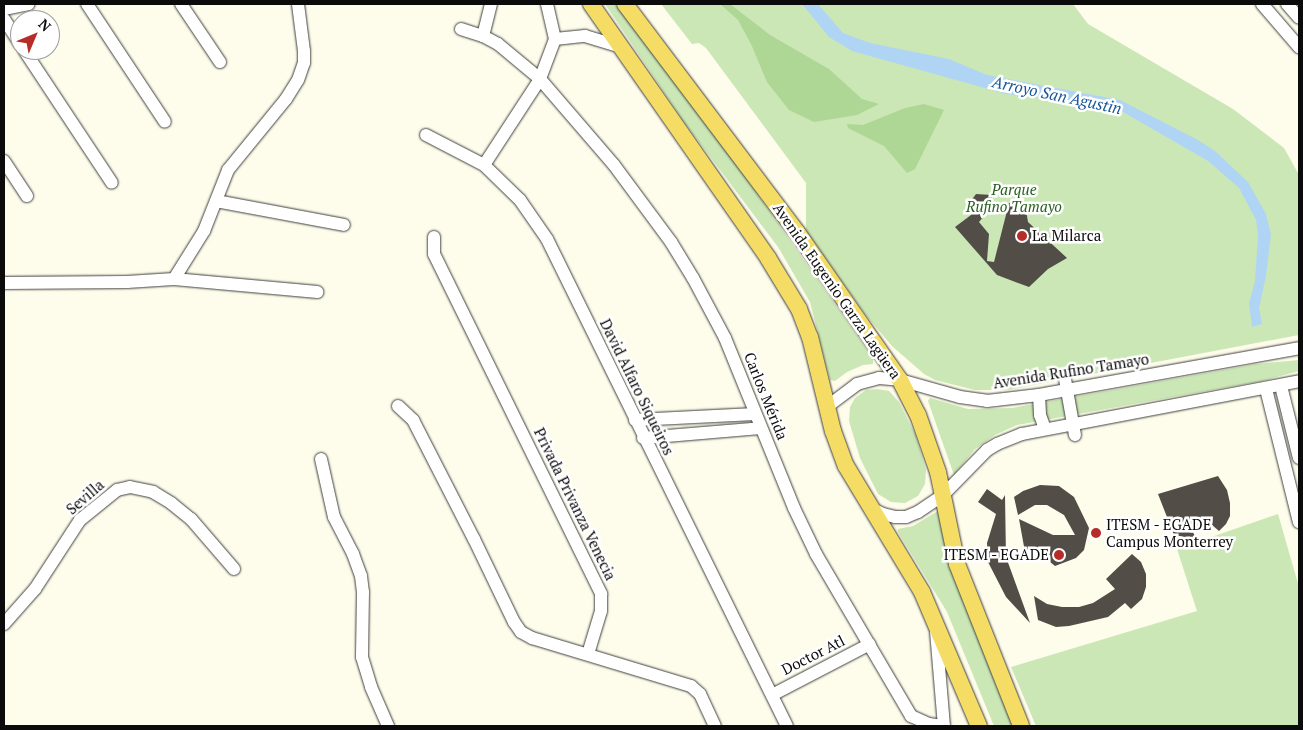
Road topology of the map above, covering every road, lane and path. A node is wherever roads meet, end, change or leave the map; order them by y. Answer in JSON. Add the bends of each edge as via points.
{"nodes":[{"id":1,"x":29,"y":4,"type":"edge"},
{"id":2,"x":87,"y":4,"type":"edge"},
{"id":3,"x":181,"y":4,"type":"edge"},
{"id":4,"x":298,"y":4,"type":"edge"},
{"id":5,"x":491,"y":4,"type":"edge"},
{"id":6,"x":547,"y":4,"type":"edge"},
{"id":7,"x":592,"y":4,"type":"edge"},
{"id":8,"x":625,"y":4,"type":"edge"},
{"id":9,"x":1262,"y":4,"type":"edge"},
{"id":10,"x":1287,"y":4,"type":"edge"},
{"id":11,"x":4,"y":9,"type":"edge"},
{"id":12,"x":1299,"y":18,"type":"edge"},
{"id":13,"x":461,"y":29,"type":"dead end"},
{"id":14,"x":483,"y":36,"type":"junction"},
{"id":15,"x":555,"y":38,"type":"junction"},
{"id":16,"x":621,"y":47,"type":"junction"},
{"id":17,"x":1299,"y":47,"type":"edge"},
{"id":18,"x":31,"y":60,"type":"edge"},
{"id":19,"x":220,"y":62,"type":"dead end"},
{"id":20,"x":540,"y":80,"type":"junction"},
{"id":21,"x":165,"y":122,"type":"dead end"},
{"id":22,"x":426,"y":135,"type":"dead end"},
{"id":23,"x":4,"y":161,"type":"edge"},
{"id":24,"x":484,"y":165,"type":"junction"},
{"id":25,"x":112,"y":183,"type":"dead end"},
{"id":26,"x":27,"y":196,"type":"dead end"},
{"id":27,"x":216,"y":201,"type":"junction"},
{"id":28,"x":344,"y":225,"type":"dead end"},
{"id":29,"x":434,"y":237,"type":"dead end"},
{"id":30,"x":174,"y":279,"type":"junction"},
{"id":31,"x":4,"y":283,"type":"edge"},
{"id":32,"x":317,"y":292,"type":"dead end"},
{"id":33,"x":1299,"y":348,"type":"edge"},
{"id":34,"x":900,"y":380,"type":"junction"},
{"id":35,"x":1299,"y":381,"type":"edge"},
{"id":36,"x":1066,"y":385,"type":"junction"},
{"id":37,"x":1281,"y":386,"type":"junction"},
{"id":38,"x":1266,"y":389,"type":"junction"},
{"id":39,"x":1039,"y":395,"type":"junction"},
{"id":40,"x":398,"y":406,"type":"dead end"},
{"id":41,"x":828,"y":406,"type":"junction"},
{"id":42,"x":756,"y":414,"type":"junction"},
{"id":43,"x":635,"y":420,"type":"junction"},
{"id":44,"x":761,"y":428,"type":"junction"},
{"id":45,"x":1044,"y":429,"type":"junction"},
{"id":46,"x":1074,"y":429,"type":"junction"},
{"id":47,"x":643,"y":438,"type":"junction"},
{"id":48,"x":1296,"y":443,"type":"junction"},
{"id":49,"x":1280,"y":447,"type":"junction"},
{"id":50,"x":1299,"y":458,"type":"edge"},
{"id":51,"x":321,"y":459,"type":"dead end"},
{"id":52,"x":943,"y":495,"type":"junction"},
{"id":53,"x":1297,"y":502,"type":"edge"},
{"id":54,"x":871,"y":508,"type":"junction"},
{"id":55,"x":1299,"y":522,"type":"edge"},
{"id":56,"x":234,"y":569,"type":"dead end"},
{"id":57,"x":936,"y":621,"type":"junction"},
{"id":58,"x":4,"y":624,"type":"edge"},
{"id":59,"x":870,"y":644,"type":"junction"},
{"id":60,"x":588,"y":654,"type":"junction"},
{"id":61,"x":772,"y":694,"type":"junction"},
{"id":62,"x":388,"y":726,"type":"edge"},
{"id":63,"x":715,"y":726,"type":"edge"},
{"id":64,"x":787,"y":726,"type":"edge"},
{"id":65,"x":944,"y":726,"type":"edge"},
{"id":66,"x":979,"y":726,"type":"edge"},
{"id":67,"x":1021,"y":726,"type":"edge"}],
"edges":[{"from":1,"to":11,"type":"street"},
{"from":2,"to":21,"type":"street"},
{"from":3,"to":19,"type":"street"},
{"from":4,"to":27,"type":"street","via":[[304,63],[298,80],[228,170]]},
{"from":5,"to":14,"type":"street"},
{"from":6,"to":15,"type":"street"},
{"from":7,"to":16,"type":"main road"},
{"from":8,"to":34,"type":"main road","name":"Avenida Eugenio Garza Lagüera","via":[[797,232]]},
{"from":9,"to":17,"type":"street"},
{"from":10,"to":12,"type":"street"},
{"from":13,"to":14,"type":"street","name":"Carlos Mérida"},
{"from":14,"to":20,"type":"street","name":"Carlos Mérida","via":[[511,53]]},
{"from":15,"to":16,"type":"street","via":[[585,36]]},
{"from":15,"to":20,"type":"street"},
{"from":16,"to":41,"type":"main road","via":[[789,290],[804,321]]},
{"from":18,"to":25,"type":"street"},
{"from":20,"to":24,"type":"street"},
{"from":20,"to":42,"type":"street","name":"Carlos Mérida","via":[[614,165],[671,242],[710,306]]},
{"from":22,"to":24,"type":"street","name":"David Alfaro Siqueiros"},
{"from":23,"to":26,"type":"street"},
{"from":24,"to":43,"type":"street","name":"David Alfaro Siqueiros","via":[[520,200],[547,239]]},
{"from":27,"to":28,"type":"street"},
{"from":27,"to":30,"type":"street","via":[[204,231]]},
{"from":29,"to":60,"type":"street","name":"Privada Privanza Venecia","via":[[434,254],[601,594],[601,611]]},
{"from":30,"to":31,"type":"street"},
{"from":30,"to":32,"type":"street"},
{"from":33,"to":36,"type":"street","name":"Avenida Rufino Tamayo"},
{"from":34,"to":39,"type":"street","name":"Avenida Rufino Tamayo","via":[[973,400]]},
{"from":34,"to":41,"type":"street","name":"Avenida Rufino Tamayo","via":[[866,380],[845,391]]},
{"from":34,"to":52,"type":"main road","name":"Avenida Eugenio Garza Lagüera","via":[[928,444]]},
{"from":35,"to":37,"type":"street"},
{"from":36,"to":39,"type":"street","name":"Avenida Rufino Tamayo"},
{"from":36,"to":46,"type":"street"},
{"from":37,"to":38,"type":"street"},
{"from":37,"to":48,"type":"street"},
{"from":38,"to":46,"type":"street"},
{"from":38,"to":49,"type":"street"},
{"from":39,"to":45,"type":"street"},
{"from":40,"to":60,"type":"street","via":[[413,420],[518,628],[532,638]]},
{"from":41,"to":54,"type":"main road","via":[[846,466]]},
{"from":42,"to":43,"type":"street"},
{"from":42,"to":44,"type":"street","name":"Carlos Mérida"},
{"from":43,"to":47,"type":"street","name":"David Alfaro Siqueiros"},
{"from":44,"to":47,"type":"street"},
{"from":44,"to":59,"type":"street","name":"Carlos Mérida","via":[[805,532]]},
{"from":45,"to":46,"type":"street"},
{"from":45,"to":52,"type":"street","via":[[997,444],[976,460]]},
{"from":47,"to":61,"type":"street","name":"David Alfaro Siqueiros"},
{"from":48,"to":49,"type":"street"},
{"from":48,"to":50,"type":"street"},
{"from":49,"to":53,"type":"street"},
{"from":51,"to":62,"type":"street","via":[[334,518],[361,576],[362,656]]},
{"from":52,"to":54,"type":"street","via":[[906,516],[884,514]]},
{"from":52,"to":67,"type":"main road","name":"Avenida Eugenio Garza Lagüera","via":[[957,564]]},
{"from":53,"to":55,"type":"street"},
{"from":54,"to":57,"type":"main road","via":[[909,568]]},
{"from":56,"to":58,"type":"street","name":"Sevilla","via":[[171,502],[153,492],[130,487],[117,490],[80,520],[35,589]]},
{"from":57,"to":65,"type":"street"},
{"from":57,"to":66,"type":"main road"},
{"from":59,"to":61,"type":"street","name":"Doctor Atl"},
{"from":59,"to":65,"type":"street","name":"Carlos Mérida","via":[[912,716],[928,724]]},
{"from":60,"to":63,"type":"street","via":[[691,686],[700,694]]},
{"from":61,"to":64,"type":"street","name":"David Alfaro Siqueiros"}]}
